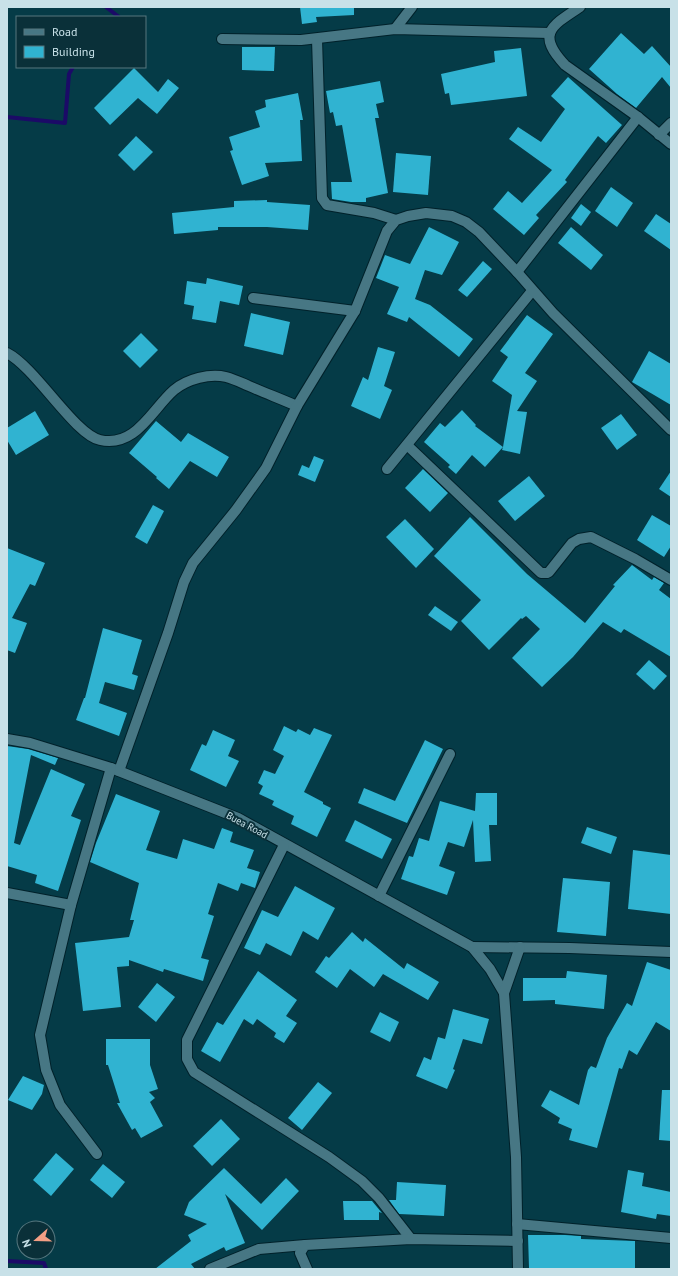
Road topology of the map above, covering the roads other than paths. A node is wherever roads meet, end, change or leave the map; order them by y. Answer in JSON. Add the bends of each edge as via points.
{"nodes":[{"id":1,"x":412,"y":7,"type":"edge"},
{"id":2,"x":580,"y":7,"type":"edge"},
{"id":3,"x":395,"y":29,"type":"junction"},
{"id":4,"x":550,"y":33,"type":"junction"},
{"id":5,"x":222,"y":39,"type":"dead end"},
{"id":6,"x":317,"y":39,"type":"junction"},
{"id":7,"x":638,"y":117,"type":"junction"},
{"id":8,"x":671,"y":123,"type":"edge"},
{"id":9,"x":659,"y":135,"type":"junction"},
{"id":10,"x":671,"y":144,"type":"edge"},
{"id":11,"x":396,"y":220,"type":"junction"},
{"id":12,"x":518,"y":272,"type":"junction"},
{"id":13,"x":532,"y":291,"type":"junction"},
{"id":14,"x":253,"y":298,"type":"dead end"},
{"id":15,"x":355,"y":311,"type":"junction"},
{"id":16,"x":7,"y":353,"type":"edge"},
{"id":17,"x":297,"y":406,"type":"junction"},
{"id":18,"x":671,"y":430,"type":"edge"},
{"id":19,"x":407,"y":445,"type":"junction"},
{"id":20,"x":387,"y":469,"type":"dead end"},
{"id":21,"x":671,"y":580,"type":"edge"},
{"id":22,"x":7,"y":739,"type":"edge"},
{"id":23,"x":450,"y":754,"type":"dead end"},
{"id":24,"x":115,"y":769,"type":"junction"},
{"id":25,"x":284,"y":845,"type":"junction"},
{"id":26,"x":7,"y":893,"type":"edge"},
{"id":27,"x":379,"y":896,"type":"junction"},
{"id":28,"x":71,"y":905,"type":"junction"},
{"id":29,"x":472,"y":947,"type":"junction"},
{"id":30,"x":520,"y":947,"type":"junction"},
{"id":31,"x":671,"y":952,"type":"edge"},
{"id":32,"x":504,"y":993,"type":"junction"},
{"id":33,"x":98,"y":1154,"type":"dead end"},
{"id":34,"x":517,"y":1224,"type":"junction"},
{"id":35,"x":671,"y":1238,"type":"edge"},
{"id":36,"x":411,"y":1239,"type":"junction"},
{"id":37,"x":518,"y":1241,"type":"junction"},
{"id":38,"x":305,"y":1245,"type":"junction"},
{"id":39,"x":210,"y":1269,"type":"edge"},
{"id":40,"x":307,"y":1269,"type":"edge"},
{"id":41,"x":518,"y":1269,"type":"edge"}],
"edges":[{"from":1,"to":3,"type":"street"},
{"from":2,"to":4,"type":"street","via":[[555,23]]},
{"from":3,"to":4,"type":"street"},
{"from":3,"to":6,"type":"street"},
{"from":4,"to":7,"type":"street","via":[[550,44],[556,56],[565,65]]},
{"from":5,"to":6,"type":"street"},
{"from":6,"to":11,"type":"street","via":[[324,203]]},
{"from":7,"to":9,"type":"street"},
{"from":7,"to":12,"type":"street"},
{"from":8,"to":9,"type":"street"},
{"from":9,"to":10,"type":"street"},
{"from":11,"to":12,"type":"street","via":[[426,213],[452,216],[479,232]]},
{"from":11,"to":15,"type":"street","via":[[386,231]]},
{"from":12,"to":13,"type":"street"},
{"from":13,"to":18,"type":"street"},
{"from":13,"to":19,"type":"street"},
{"from":14,"to":15,"type":"street"},
{"from":15,"to":17,"type":"street"},
{"from":16,"to":17,"type":"street","via":[[24,366],[83,430],[99,440],[116,440],[130,436],[175,389],[208,376],[226,377]]},
{"from":17,"to":24,"type":"street","via":[[252,490],[193,563]]},
{"from":19,"to":20,"type":"street"},
{"from":19,"to":21,"type":"street","via":[[542,573],[549,572],[572,543],[592,537]]},
{"from":22,"to":24,"type":"street","name":"Buea Road","via":[[30,743]]},
{"from":23,"to":27,"type":"street"},
{"from":24,"to":25,"type":"street","name":"Buea Road","via":[[238,818]]},
{"from":24,"to":28,"type":"street"},
{"from":25,"to":27,"type":"street","name":"Buea Road"},
{"from":25,"to":36,"type":"street","via":[[270,868],[187,1040],[187,1059],[194,1072],[329,1157],[362,1181],[379,1198]]},
{"from":26,"to":28,"type":"street"},
{"from":27,"to":29,"type":"street","name":"Buea Road"},
{"from":28,"to":33,"type":"street","via":[[40,1035],[46,1070],[60,1105]]},
{"from":29,"to":30,"type":"street"},
{"from":29,"to":32,"type":"street","via":[[490,969]]},
{"from":30,"to":31,"type":"street"},
{"from":30,"to":32,"type":"street"},
{"from":32,"to":34,"type":"street","via":[[516,1157]]},
{"from":34,"to":35,"type":"street"},
{"from":34,"to":37,"type":"street"},
{"from":36,"to":37,"type":"street"},
{"from":36,"to":38,"type":"street"},
{"from":37,"to":41,"type":"street"},
{"from":38,"to":39,"type":"street","via":[[259,1249]]},
{"from":38,"to":40,"type":"street","via":[[300,1253]]}]}
